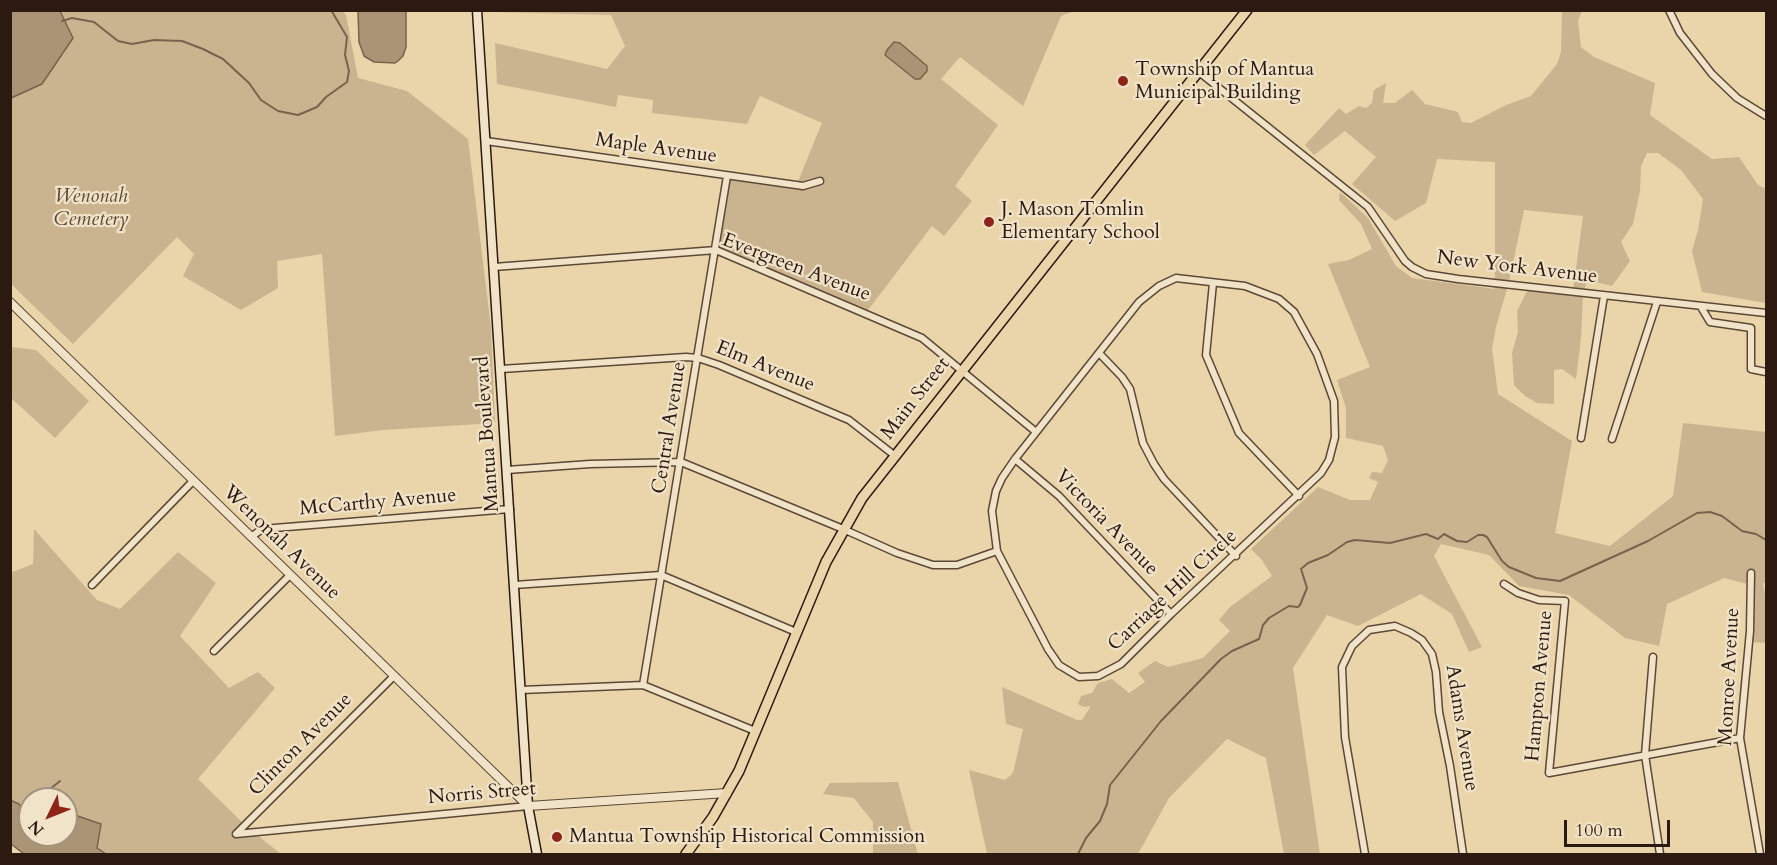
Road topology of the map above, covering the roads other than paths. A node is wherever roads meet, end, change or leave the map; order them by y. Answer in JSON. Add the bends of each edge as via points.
{"nodes":[{"id":1,"x":477,"y":10,"type":"edge"},
{"id":2,"x":1248,"y":10,"type":"edge"},
{"id":3,"x":1669,"y":10,"type":"edge"},
{"id":4,"x":1198,"y":72,"type":"junction"},
{"id":5,"x":1767,"y":116,"type":"edge"},
{"id":6,"x":486,"y":141,"type":"junction"},
{"id":7,"x":727,"y":176,"type":"junction"},
{"id":8,"x":820,"y":181,"type":"dead end"},
{"id":9,"x":716,"y":250,"type":"junction"},
{"id":10,"x":494,"y":267,"type":"junction"},
{"id":11,"x":1213,"y":283,"type":"junction"},
{"id":12,"x":1604,"y":296,"type":"junction"},
{"id":13,"x":10,"y":302,"type":"edge"},
{"id":14,"x":1657,"y":302,"type":"junction"},
{"id":15,"x":1701,"y":307,"type":"junction"},
{"id":16,"x":1767,"y":313,"type":"edge"},
{"id":17,"x":1099,"y":353,"type":"junction"},
{"id":18,"x":698,"y":358,"type":"junction"},
{"id":19,"x":501,"y":369,"type":"junction"},
{"id":20,"x":962,"y":369,"type":"junction"},
{"id":21,"x":1767,"y":372,"type":"edge"},
{"id":22,"x":1036,"y":432,"type":"junction"},
{"id":23,"x":1581,"y":438,"type":"dead end"},
{"id":24,"x":1612,"y":439,"type":"dead end"},
{"id":25,"x":894,"y":456,"type":"junction"},
{"id":26,"x":1015,"y":459,"type":"junction"},
{"id":27,"x":681,"y":462,"type":"junction"},
{"id":28,"x":507,"y":470,"type":"junction"},
{"id":29,"x":193,"y":481,"type":"junction"},
{"id":30,"x":1299,"y":496,"type":"junction"},
{"id":31,"x":510,"y":509,"type":"junction"},
{"id":32,"x":843,"y":529,"type":"junction"},
{"id":33,"x":251,"y":537,"type":"junction"},
{"id":34,"x":997,"y":551,"type":"junction"},
{"id":35,"x":1236,"y":556,"type":"junction"},
{"id":36,"x":1752,"y":573,"type":"dead end"},
{"id":37,"x":290,"y":575,"type":"junction"},
{"id":38,"x":661,"y":575,"type":"junction"},
{"id":39,"x":1504,"y":584,"type":"dead end"},
{"id":40,"x":92,"y":585,"type":"dead end"},
{"id":41,"x":514,"y":585,"type":"junction"},
{"id":42,"x":1171,"y":614,"type":"junction"},
{"id":43,"x":796,"y":632,"type":"junction"},
{"id":44,"x":214,"y":651,"type":"dead end"},
{"id":45,"x":1653,"y":657,"type":"dead end"},
{"id":46,"x":394,"y":675,"type":"junction"},
{"id":47,"x":643,"y":685,"type":"junction"},
{"id":48,"x":521,"y":690,"type":"junction"},
{"id":49,"x":755,"y":730,"type":"junction"},
{"id":50,"x":1740,"y":738,"type":"junction"},
{"id":51,"x":1645,"y":755,"type":"junction"},
{"id":52,"x":727,"y":793,"type":"junction"},
{"id":53,"x":528,"y":807,"type":"junction"},
{"id":54,"x":241,"y":834,"type":"joint"},
{"id":55,"x":537,"y":855,"type":"edge"},
{"id":56,"x":686,"y":855,"type":"edge"},
{"id":57,"x":1365,"y":855,"type":"edge"},
{"id":58,"x":1463,"y":855,"type":"edge"},
{"id":59,"x":1660,"y":855,"type":"edge"},
{"id":60,"x":1760,"y":855,"type":"edge"}],
"edges":[{"from":1,"to":6,"type":"main road","name":"Mantua Boulevard"},
{"from":2,"to":4,"type":"main road","name":"Main Street"},
{"from":3,"to":5,"type":"street","via":[[1680,33],[1712,75],[1737,98]]},
{"from":4,"to":12,"type":"street","name":"New York Avenue","via":[[1368,207],[1397,252],[1412,267],[1458,279]]},
{"from":4,"to":20,"type":"main road","name":"Main Street"},
{"from":6,"to":7,"type":"street","name":"Maple Avenue"},
{"from":6,"to":10,"type":"main road","name":"Mantua Boulevard"},
{"from":7,"to":8,"type":"street","name":"Maple Avenue","via":[[803,186]]},
{"from":7,"to":9,"type":"street","name":"Central Avenue"},
{"from":9,"to":10,"type":"street","name":"Evergreen Avenue"},
{"from":9,"to":18,"type":"street","name":"Central Avenue"},
{"from":9,"to":20,"type":"street","name":"Evergreen Avenue","via":[[912,332]]},
{"from":10,"to":19,"type":"main road","name":"Mantua Boulevard"},
{"from":11,"to":17,"type":"street","name":"Carriage Hill Circle","via":[[1176,278],[1159,286],[1139,302]]},
{"from":11,"to":30,"type":"street","via":[[1206,355],[1239,433]]},
{"from":11,"to":30,"type":"street","name":"Carriage Hill Circle","via":[[1245,286],[1279,299],[1294,312],[1317,354],[1334,401],[1335,437],[1329,460]]},
{"from":12,"to":14,"type":"street","name":"New York Avenue"},
{"from":12,"to":23,"type":"street"},
{"from":13,"to":29,"type":"street","name":"Wenonah Avenue"},
{"from":14,"to":15,"type":"street","name":"New York Avenue"},
{"from":14,"to":24,"type":"street"},
{"from":15,"to":16,"type":"street","name":"New York Avenue"},
{"from":15,"to":21,"type":"street","via":[[1710,322],[1751,328],[1751,369]]},
{"from":17,"to":22,"type":"street","name":"Carriage Hill Circle"},
{"from":17,"to":35,"type":"street","via":[[1130,389],[1143,443],[1164,479]]},
{"from":18,"to":19,"type":"street","name":"Elm Avenue"},
{"from":18,"to":25,"type":"street","name":"Elm Avenue","via":[[849,420]]},
{"from":18,"to":27,"type":"street","name":"Central Avenue"},
{"from":19,"to":28,"type":"main road","name":"Mantua Boulevard"},
{"from":20,"to":22,"type":"street","name":"Evergreen Avenue"},
{"from":20,"to":25,"type":"main road","name":"Main Street"},
{"from":22,"to":26,"type":"street","name":"Carriage Hill Circle"},
{"from":25,"to":32,"type":"main road","name":"Main Street"},
{"from":26,"to":34,"type":"street","name":"Carriage Hill Circle","via":[[1002,478],[992,511]]},
{"from":26,"to":42,"type":"street","name":"Victoria Avenue","via":[[1059,496]]},
{"from":27,"to":28,"type":"street"},
{"from":27,"to":32,"type":"street"},
{"from":27,"to":38,"type":"street","name":"Central Avenue"},
{"from":28,"to":31,"type":"main road","name":"Mantua Boulevard"},
{"from":29,"to":33,"type":"street","name":"Wenonah Avenue"},
{"from":29,"to":40,"type":"street"},
{"from":30,"to":35,"type":"street","name":"Carriage Hill Circle"},
{"from":31,"to":33,"type":"street","name":"McCarthy Avenue","via":[[262,529]]},
{"from":31,"to":41,"type":"main road","name":"Mantua Boulevard"},
{"from":32,"to":34,"type":"street","via":[[933,565],[957,565]]},
{"from":32,"to":43,"type":"main road","name":"Main Street"},
{"from":33,"to":37,"type":"street","name":"Wenonah Avenue"},
{"from":34,"to":42,"type":"street","name":"Carriage Hill Circle","via":[[1048,649],[1059,665],[1079,677],[1098,676],[1121,664]]},
{"from":35,"to":42,"type":"street","name":"Carriage Hill Circle"},
{"from":36,"to":50,"type":"street","name":"Monroe Avenue"},
{"from":37,"to":44,"type":"street"},
{"from":37,"to":46,"type":"street","name":"Wenonah Avenue"},
{"from":38,"to":41,"type":"street"},
{"from":38,"to":43,"type":"street"},
{"from":38,"to":47,"type":"street","name":"Central Avenue"},
{"from":39,"to":51,"type":"street","name":"Hampton Avenue","via":[[1539,600],[1565,601],[1549,773]]},
{"from":41,"to":48,"type":"main road","name":"Mantua Boulevard"},
{"from":43,"to":49,"type":"main road","name":"Main Street"},
{"from":45,"to":51,"type":"street"},
{"from":46,"to":53,"type":"street","name":"Wenonah Avenue"},
{"from":46,"to":54,"type":"street","name":"Clinton Avenue","via":[[236,834]]},
{"from":47,"to":48,"type":"street"},
{"from":47,"to":49,"type":"street"},
{"from":48,"to":53,"type":"main road","name":"Mantua Boulevard"},
{"from":49,"to":52,"type":"main road","name":"Main Street"},
{"from":50,"to":51,"type":"street"},
{"from":50,"to":60,"type":"street","name":"Monroe Avenue"},
{"from":51,"to":59,"type":"street"},
{"from":52,"to":53,"type":"street","name":"Norris Street"},
{"from":52,"to":56,"type":"main road","name":"Main Street"},
{"from":53,"to":54,"type":"street","name":"Norris Street"},
{"from":53,"to":55,"type":"main road","name":"Mantua Boulevard"},
{"from":57,"to":58,"type":"street","name":"Adams Avenue","via":[[1345,737],[1342,667],[1352,646],[1369,630],[1395,626],[1422,640],[1432,654]]}]}
